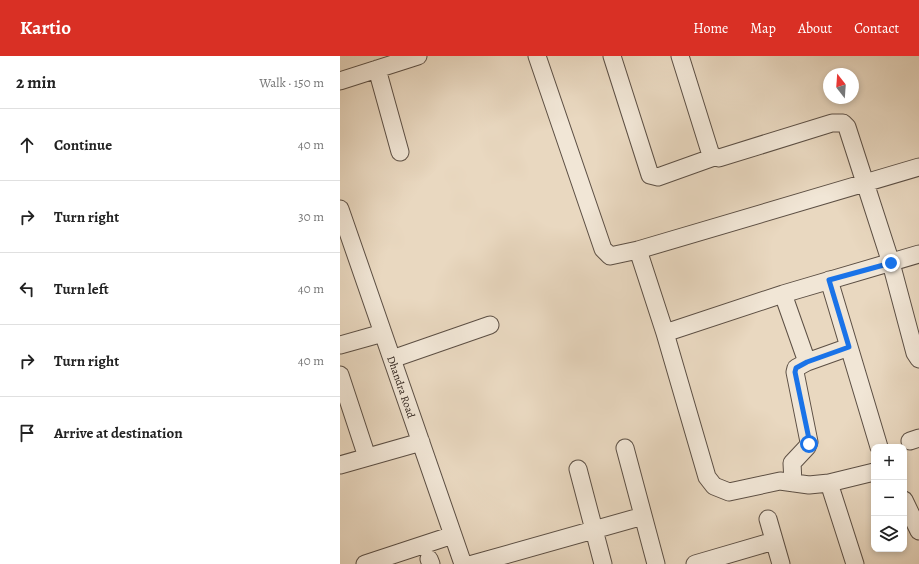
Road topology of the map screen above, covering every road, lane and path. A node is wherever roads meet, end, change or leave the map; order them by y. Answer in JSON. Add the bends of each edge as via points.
{"nodes":[{"id":1,"x":418,"y":56,"type":"edge"},
{"id":2,"x":537,"y":56,"type":"edge"},
{"id":3,"x":612,"y":56,"type":"edge"},
{"id":4,"x":680,"y":56,"type":"edge"},
{"id":5,"x":392,"y":59,"type":"edge"},
{"id":6,"x":377,"y":69,"type":"junction"},
{"id":7,"x":340,"y":81,"type":"edge"},
{"id":8,"x":400,"y":152,"type":"dead end"},
{"id":9,"x":714,"y":157,"type":"junction"},
{"id":10,"x":919,"y":167,"type":"edge"},
{"id":11,"x":866,"y":184,"type":"junction"},
{"id":12,"x":340,"y":209,"type":"edge"},
{"id":13,"x":346,"y":242,"type":"edge"},
{"id":14,"x":638,"y":250,"type":"junction"},
{"id":15,"x":919,"y":254,"type":"edge"},
{"id":16,"x":891,"y":263,"type":"junction"},
{"id":17,"x":829,"y":280,"type":"junction"},
{"id":18,"x":783,"y":294,"type":"junction"},
{"id":19,"x":490,"y":325,"type":"dead end"},
{"id":20,"x":383,"y":333,"type":"junction"},
{"id":21,"x":665,"y":333,"type":"junction"},
{"id":22,"x":340,"y":345,"type":"edge"},
{"id":23,"x":849,"y":347,"type":"junction"},
{"id":24,"x":392,"y":359,"type":"junction"},
{"id":25,"x":919,"y":359,"type":"edge"},
{"id":26,"x":807,"y":362,"type":"junction"},
{"id":27,"x":340,"y":376,"type":"edge"},
{"id":28,"x":420,"y":442,"type":"junction"},
{"id":29,"x":878,"y":444,"type":"edge"},
{"id":30,"x":625,"y":448,"type":"dead end"},
{"id":31,"x":367,"y":457,"type":"junction"},
{"id":32,"x":340,"y":465,"type":"edge"},
{"id":33,"x":578,"y":469,"type":"dead end"},
{"id":34,"x":871,"y":473,"type":"edge"},
{"id":35,"x":829,"y":482,"type":"junction"},
{"id":36,"x":793,"y":483,"type":"junction"},
{"id":37,"x":907,"y":506,"type":"edge"},
{"id":38,"x":643,"y":516,"type":"junction"},
{"id":39,"x":768,"y":519,"type":"dead end"},
{"id":40,"x":595,"y":531,"type":"junction"},
{"id":41,"x":919,"y":531,"type":"edge"},
{"id":42,"x":453,"y":534,"type":"junction"},
{"id":43,"x":774,"y":541,"type":"junction"},
{"id":44,"x":705,"y":563,"type":"edge"},
{"id":45,"x":365,"y":564,"type":"edge"},
{"id":46,"x":463,"y":564,"type":"edge"},
{"id":47,"x":473,"y":564,"type":"edge"},
{"id":48,"x":603,"y":564,"type":"edge"},
{"id":49,"x":656,"y":564,"type":"edge"},
{"id":50,"x":781,"y":564,"type":"edge"},
{"id":51,"x":855,"y":564,"type":"edge"}],
"edges":[{"from":1,"to":5,"type":"street"},
{"from":2,"to":14,"type":"street","via":[[605,253],[611,256]]},
{"from":3,"to":9,"type":"street","via":[[650,175],[658,177]]},
{"from":4,"to":9,"type":"street","via":[[710,152]]},
{"from":5,"to":6,"type":"street"},
{"from":6,"to":7,"type":"street"},
{"from":6,"to":8,"type":"street"},
{"from":9,"to":11,"type":"street","via":[[719,158],[832,123],[843,123],[847,127]]},
{"from":10,"to":11,"type":"street"},
{"from":11,"to":14,"type":"street"},
{"from":11,"to":16,"type":"street"},
{"from":12,"to":13,"type":"street","name":"Dhandra Road"},
{"from":13,"to":20,"type":"street","name":"Dhandra Road"},
{"from":14,"to":21,"type":"street"},
{"from":15,"to":16,"type":"street"},
{"from":16,"to":17,"type":"street"},
{"from":16,"to":25,"type":"street","via":[[915,353]]},
{"from":17,"to":18,"type":"street"},
{"from":17,"to":23,"type":"street"},
{"from":18,"to":21,"type":"street"},
{"from":18,"to":26,"type":"street"},
{"from":19,"to":24,"type":"street"},
{"from":20,"to":22,"type":"street"},
{"from":20,"to":24,"type":"street","name":"Dhandra Road"},
{"from":21,"to":36,"type":"street","via":[[707,477],[711,483],[729,492],[775,482]]},
{"from":23,"to":26,"type":"street"},
{"from":23,"to":29,"type":"street"},
{"from":24,"to":28,"type":"street","name":"Dhandra Road"},
{"from":26,"to":36,"type":"street","via":[[798,366],[795,372],[809,442],[792,463]]},
{"from":27,"to":31,"type":"street"},
{"from":28,"to":31,"type":"street"},
{"from":28,"to":42,"type":"street","name":"Dhandra Road"},
{"from":30,"to":38,"type":"street"},
{"from":31,"to":32,"type":"street"},
{"from":33,"to":40,"type":"street"},
{"from":34,"to":35,"type":"street"},
{"from":35,"to":36,"type":"street","via":[[809,485]]},
{"from":35,"to":51,"type":"street"},
{"from":37,"to":41,"type":"street"},
{"from":38,"to":40,"type":"street"},
{"from":38,"to":49,"type":"street"},
{"from":39,"to":43,"type":"street"},
{"from":40,"to":47,"type":"street"},
{"from":40,"to":48,"type":"street"},
{"from":42,"to":45,"type":"street"},
{"from":42,"to":46,"type":"street","name":"Dhandra Road"},
{"from":43,"to":44,"type":"street"},
{"from":43,"to":50,"type":"street"}]}
